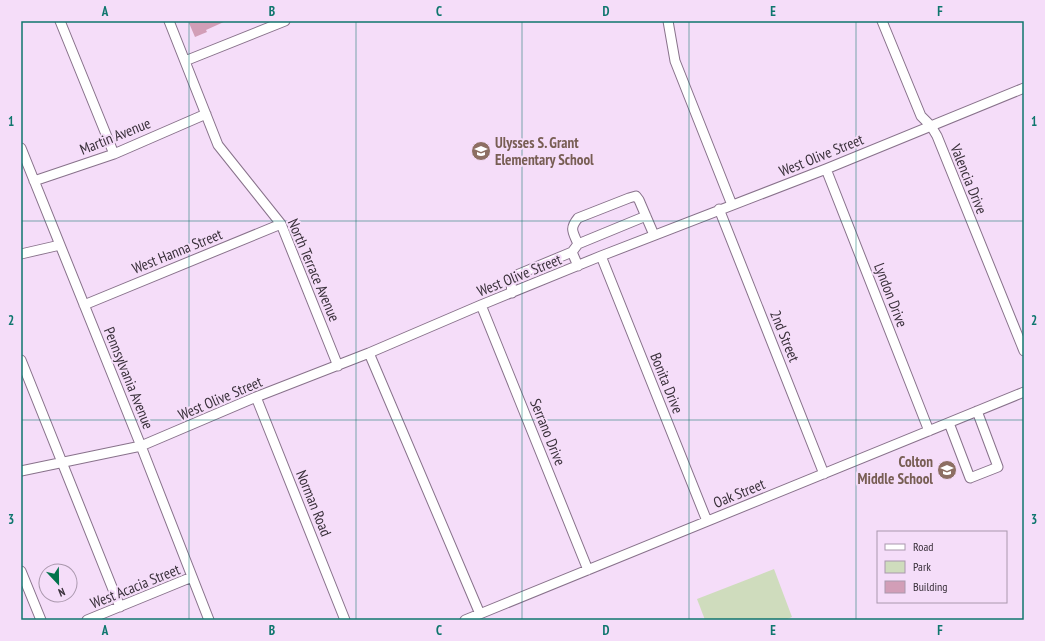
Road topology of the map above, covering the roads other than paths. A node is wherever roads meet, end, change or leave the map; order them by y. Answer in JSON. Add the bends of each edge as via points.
{"nodes":[{"id":1,"x":60,"y":21,"type":"edge"},
{"id":2,"x":169,"y":21,"type":"edge"},
{"id":3,"x":285,"y":21,"type":"edge"},
{"id":4,"x":668,"y":21,"type":"edge"},
{"id":5,"x":882,"y":21,"type":"edge"},
{"id":6,"x":185,"y":61,"type":"junction"},
{"id":7,"x":1024,"y":88,"type":"edge"},
{"id":8,"x":206,"y":114,"type":"junction"},
{"id":9,"x":930,"y":126,"type":"junction"},
{"id":10,"x":21,"y":148,"type":"edge"},
{"id":11,"x":114,"y":154,"type":"junction"},
{"id":12,"x":826,"y":168,"type":"junction"},
{"id":13,"x":34,"y":181,"type":"junction"},
{"id":14,"x":732,"y":205,"type":"junction"},
{"id":15,"x":719,"y":209,"type":"junction"},
{"id":16,"x":646,"y":216,"type":"junction"},
{"id":17,"x":281,"y":224,"type":"junction"},
{"id":18,"x":654,"y":235,"type":"junction"},
{"id":19,"x":578,"y":244,"type":"junction"},
{"id":20,"x":60,"y":245,"type":"junction"},
{"id":21,"x":572,"y":252,"type":"junction"},
{"id":22,"x":21,"y":254,"type":"edge"},
{"id":23,"x":601,"y":256,"type":"junction"},
{"id":24,"x":578,"y":266,"type":"junction"},
{"id":25,"x":512,"y":293,"type":"junction"},
{"id":26,"x":84,"y":305,"type":"junction"},
{"id":27,"x":481,"y":305,"type":"junction"},
{"id":28,"x":1024,"y":351,"type":"edge"},
{"id":29,"x":369,"y":353,"type":"junction"},
{"id":30,"x":21,"y":360,"type":"edge"},
{"id":31,"x":338,"y":366,"type":"junction"},
{"id":32,"x":1024,"y":392,"type":"edge"},
{"id":33,"x":256,"y":397,"type":"junction"},
{"id":34,"x":977,"y":411,"type":"junction"},
{"id":35,"x":949,"y":422,"type":"junction"},
{"id":36,"x":929,"y":431,"type":"junction"},
{"id":37,"x":141,"y":446,"type":"junction"},
{"id":38,"x":62,"y":462,"type":"junction"},
{"id":39,"x":21,"y":471,"type":"edge"},
{"id":40,"x":824,"y":474,"type":"junction"},
{"id":41,"x":708,"y":521,"type":"junction"},
{"id":42,"x":588,"y":570,"type":"junction"},
{"id":43,"x":21,"y":571,"type":"edge"},
{"id":44,"x":192,"y":577,"type":"junction"},
{"id":45,"x":120,"y":607,"type":"junction"},
{"id":46,"x":480,"y":614,"type":"junction"},
{"id":47,"x":41,"y":620,"type":"edge"},
{"id":48,"x":88,"y":620,"type":"edge"},
{"id":49,"x":209,"y":620,"type":"edge"},
{"id":50,"x":345,"y":620,"type":"edge"},
{"id":51,"x":465,"y":620,"type":"edge"}],
"edges":[{"from":1,"to":11,"type":"street"},
{"from":2,"to":6,"type":"street","name":"North Terrace Avenue"},
{"from":3,"to":6,"type":"street"},
{"from":4,"to":14,"type":"street","via":[[675,61]]},
{"from":5,"to":9,"type":"street","name":"Valencia Drive","via":[[921,116]]},
{"from":6,"to":8,"type":"street","name":"North Terrace Avenue"},
{"from":7,"to":9,"type":"street","name":"West Olive Street"},
{"from":8,"to":11,"type":"street","name":"Martin Avenue"},
{"from":8,"to":17,"type":"street","name":"North Terrace Avenue","via":[[218,145]]},
{"from":9,"to":12,"type":"street","name":"West Olive Street"},
{"from":9,"to":28,"type":"street","name":"Valencia Drive","via":[[937,136]]},
{"from":10,"to":13,"type":"street","name":"Pennsylvania Avenue"},
{"from":11,"to":13,"type":"street","name":"Martin Avenue"},
{"from":12,"to":14,"type":"street","name":"West Olive Street"},
{"from":12,"to":36,"type":"street","name":"Lyndon Drive"},
{"from":13,"to":20,"type":"street","name":"Pennsylvania Avenue"},
{"from":14,"to":15,"type":"street","name":"West Olive Street"},
{"from":15,"to":18,"type":"street","name":"West Olive Street"},
{"from":15,"to":40,"type":"street","name":"2nd Street"},
{"from":16,"to":18,"type":"street"},
{"from":16,"to":19,"type":"street"},
{"from":16,"to":19,"type":"street","via":[[636,196],[578,218],[572,230]]},
{"from":17,"to":26,"type":"street","name":"West Hanna Street"},
{"from":17,"to":31,"type":"street","name":"North Terrace Avenue"},
{"from":18,"to":23,"type":"street","name":"West Olive Street"},
{"from":19,"to":21,"type":"street"},
{"from":20,"to":22,"type":"street"},
{"from":20,"to":26,"type":"street","name":"Pennsylvania Avenue"},
{"from":21,"to":24,"type":"street"},
{"from":21,"to":25,"type":"street","via":[[519,274],[511,283]]},
{"from":23,"to":24,"type":"street","name":"West Olive Street"},
{"from":23,"to":41,"type":"street","name":"Bonita Drive"},
{"from":24,"to":25,"type":"street","name":"West Olive Street"},
{"from":25,"to":27,"type":"street","name":"West Olive Street"},
{"from":26,"to":37,"type":"street","name":"Pennsylvania Avenue"},
{"from":27,"to":29,"type":"street","name":"West Olive Street"},
{"from":27,"to":42,"type":"street","name":"Serrano Drive"},
{"from":29,"to":31,"type":"street","name":"West Olive Street"},
{"from":29,"to":46,"type":"street"},
{"from":30,"to":38,"type":"street"},
{"from":31,"to":33,"type":"street","name":"West Olive Street"},
{"from":32,"to":34,"type":"street","name":"Oak Street"},
{"from":33,"to":37,"type":"street","name":"West Olive Street"},
{"from":33,"to":50,"type":"street","name":"Norman Road"},
{"from":34,"to":35,"type":"street","name":"Oak Street"},
{"from":34,"to":35,"type":"street","via":[[998,467],[970,478]]},
{"from":35,"to":36,"type":"street","name":"Oak Street"},
{"from":36,"to":40,"type":"street","name":"Oak Street"},
{"from":37,"to":38,"type":"street","name":"West Olive Street"},
{"from":37,"to":44,"type":"street","name":"Pennsylvania Avenue"},
{"from":38,"to":39,"type":"street","name":"West Olive Street"},
{"from":38,"to":45,"type":"street"},
{"from":40,"to":41,"type":"street","name":"Oak Street"},
{"from":41,"to":42,"type":"street","name":"Oak Street"},
{"from":42,"to":46,"type":"street","name":"Oak Street"},
{"from":43,"to":47,"type":"street"},
{"from":44,"to":45,"type":"street","name":"West Acacia Street"},
{"from":44,"to":49,"type":"street","name":"Pennsylvania Avenue"},
{"from":45,"to":48,"type":"street","name":"West Acacia Street"},
{"from":46,"to":51,"type":"street","name":"Oak Street"}]}
